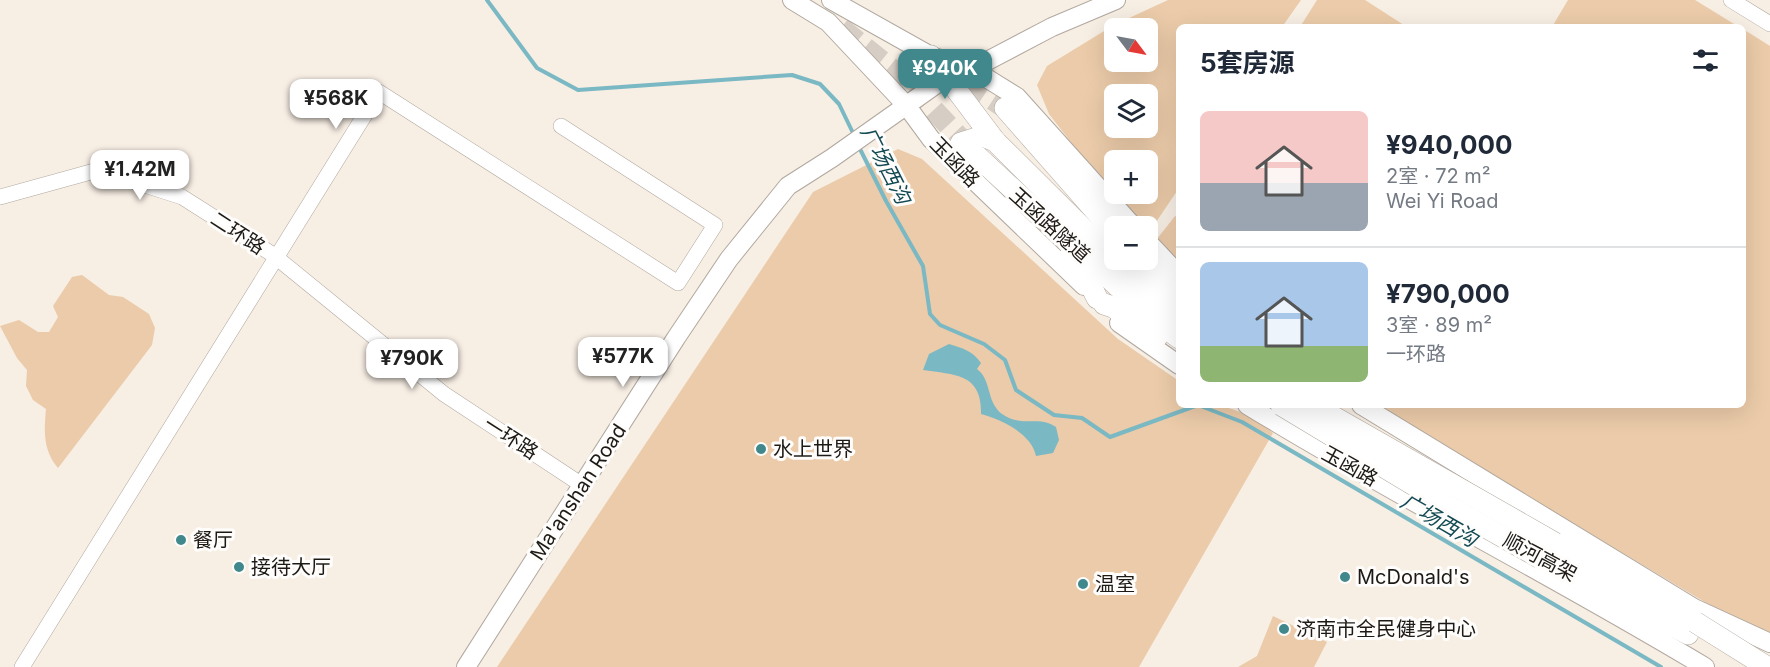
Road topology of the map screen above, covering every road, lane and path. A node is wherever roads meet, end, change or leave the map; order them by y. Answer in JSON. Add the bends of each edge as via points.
{"nodes":[{"id":1,"x":792,"y":0,"type":"edge"},
{"id":2,"x":831,"y":0,"type":"edge"},
{"id":3,"x":1116,"y":0,"type":"edge"},
{"id":4,"x":1731,"y":0,"type":"edge"},
{"id":5,"x":1770,"y":24,"type":"edge"},
{"id":6,"x":931,"y":56,"type":"junction"},
{"id":7,"x":972,"y":69,"type":"junction"},
{"id":8,"x":948,"y":76,"type":"junction"},
{"id":9,"x":906,"y":105,"type":"junction"},
{"id":10,"x":1005,"y":108,"type":"tunnel mouth"},
{"id":11,"x":561,"y":126,"type":"dead end"},
{"id":12,"x":1026,"y":132,"type":"junction"},
{"id":13,"x":995,"y":141,"type":"junction"},
{"id":14,"x":977,"y":156,"type":"tunnel mouth"},
{"id":15,"x":955,"y":162,"type":"junction"},
{"id":16,"x":1003,"y":183,"type":"junction"},
{"id":17,"x":0,"y":197,"type":"edge"},
{"id":18,"x":1110,"y":216,"type":"edge"},
{"id":19,"x":1125,"y":216,"type":"edge"},
{"id":20,"x":1104,"y":221,"type":"edge"},
{"id":21,"x":1158,"y":253,"type":"edge"},
{"id":22,"x":274,"y":256,"type":"junction"},
{"id":23,"x":1158,"y":263,"type":"edge"},
{"id":24,"x":1149,"y":270,"type":"edge"},
{"id":25,"x":1176,"y":272,"type":"edge"},
{"id":26,"x":1176,"y":280,"type":"edge"},
{"id":27,"x":1176,"y":296,"type":"edge"},
{"id":28,"x":1101,"y":301,"type":"junction"},
{"id":29,"x":1176,"y":315,"type":"edge"},
{"id":30,"x":1176,"y":336,"type":"edge"},
{"id":31,"x":1176,"y":350,"type":"edge"},
{"id":32,"x":1176,"y":363,"type":"edge"},
{"id":33,"x":1252,"y":408,"type":"edge"},
{"id":34,"x":1286,"y":408,"type":"edge"},
{"id":35,"x":1318,"y":408,"type":"edge"},
{"id":36,"x":1366,"y":408,"type":"edge"},
{"id":37,"x":1405,"y":431,"type":"junction"},
{"id":38,"x":1378,"y":482,"type":"junction"},
{"id":39,"x":582,"y":485,"type":"junction"},
{"id":40,"x":1770,"y":643,"type":"edge"},
{"id":41,"x":22,"y":667,"type":"edge"},
{"id":42,"x":466,"y":667,"type":"edge"},
{"id":43,"x":1705,"y":667,"type":"edge"},
{"id":44,"x":1740,"y":667,"type":"edge"},
{"id":45,"x":1767,"y":667,"type":"edge"}],
"edges":[{"from":1,"to":9,"type":"main road","name":"玉函路","via":[[828,22]]},
{"from":2,"to":6,"type":"main road"},
{"from":3,"to":7,"type":"main road","via":[[1052,27]]},
{"from":4,"to":5,"type":"street"},
{"from":6,"to":7,"type":"main road"},
{"from":6,"to":8,"type":"highway"},
{"from":7,"to":8,"type":"main road","name":"Ma'anshan Road"},
{"from":7,"to":19,"type":"main road","via":[[1017,97]]},
{"from":8,"to":9,"type":"main road","name":"Ma'anshan Road"},
{"from":8,"to":13,"type":"highway"},
{"from":9,"to":15,"type":"main road","name":"玉函路","via":[[931,139]]},
{"from":9,"to":39,"type":"main road","name":"Ma'anshan Road","via":[[788,186],[729,259]]},
{"from":10,"to":12,"type":"highway","name":"玉函路隧道"},
{"from":11,"to":22,"type":"street","via":[[715,225],[678,283],[379,92]]},
{"from":12,"to":18,"type":"highway","via":[[1047,147]]},
{"from":12,"to":20,"type":"highway","name":"玉函路隧道"},
{"from":13,"to":15,"type":"highway","via":[[983,136],[961,143]]},
{"from":13,"to":29,"type":"highway","via":[[1140,285]]},
{"from":14,"to":16,"type":"highway","name":"玉函路隧道"},
{"from":15,"to":28,"type":"main road","name":"玉函路"},
{"from":16,"to":28,"type":"highway","via":[[1086,276]]},
{"from":16,"to":30,"type":"highway","name":"玉函路隧道"},
{"from":17,"to":22,"type":"street","name":"二环路","via":[[98,170],[182,197]]},
{"from":21,"to":25,"type":"main road"},
{"from":22,"to":39,"type":"street","name":"一环路","via":[[444,394]]},
{"from":22,"to":41,"type":"street"},
{"from":23,"to":26,"type":"highway"},
{"from":24,"to":27,"type":"highway"},
{"from":28,"to":31,"type":"highway"},
{"from":28,"to":32,"type":"main road","name":"玉函路","via":[[1117,321]]},
{"from":33,"to":38,"type":"main road","name":"玉函路"},
{"from":34,"to":44,"type":"highway","name":"顺河高架","bridge":true,"via":[[1452,508],[1688,634]]},
{"from":35,"to":45,"type":"highway","name":"顺河高架","bridge":true},
{"from":36,"to":37,"type":"main road"},
{"from":37,"to":38,"type":"main road"},
{"from":37,"to":40,"type":"main road","via":[[1694,608]]},
{"from":38,"to":43,"type":"main road","name":"玉函路","via":[[1606,607]]},
{"from":39,"to":42,"type":"main road","name":"Ma'anshan Road"}]}
